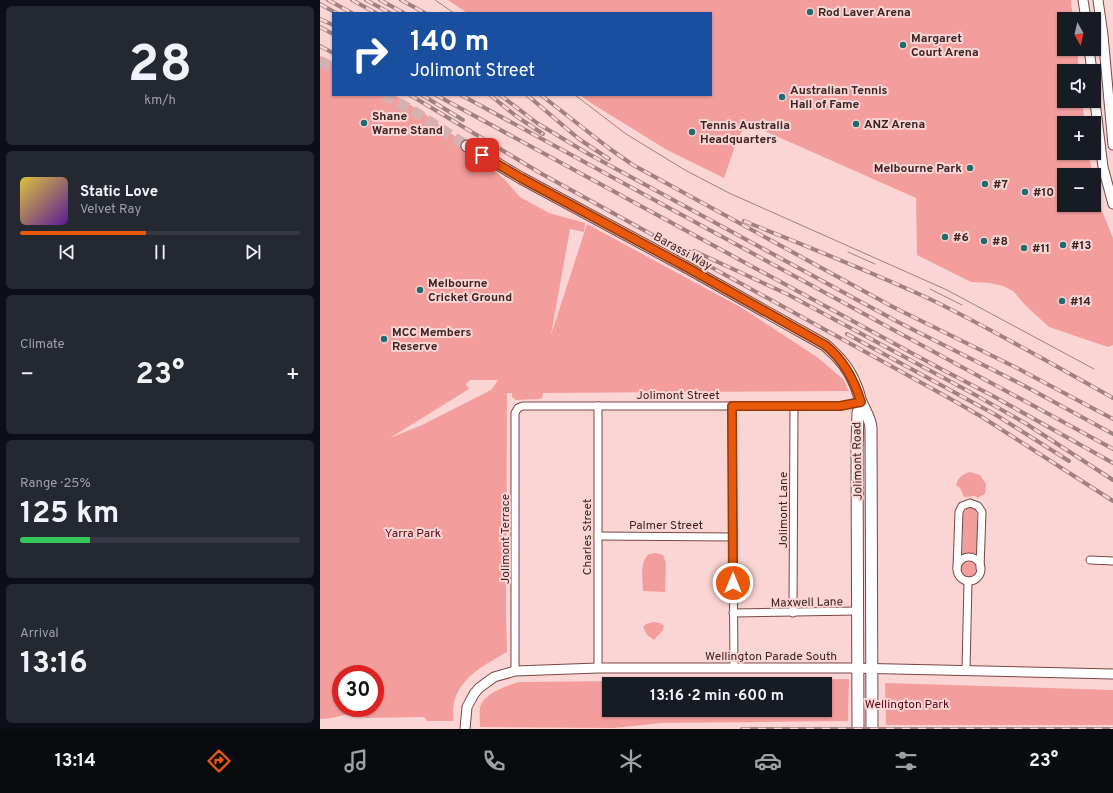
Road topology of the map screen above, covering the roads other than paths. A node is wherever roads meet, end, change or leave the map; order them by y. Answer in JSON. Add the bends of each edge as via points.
{"nodes":[{"id":1,"x":1083,"y":0,"type":"edge"},
{"id":2,"x":1098,"y":0,"type":"edge"},
{"id":3,"x":1085,"y":12,"type":"edge"},
{"id":4,"x":1096,"y":108,"type":"edge"},
{"id":5,"x":1113,"y":145,"type":"edge"},
{"id":6,"x":467,"y":146,"type":"tunnel mouth"},
{"id":7,"x":1113,"y":204,"type":"edge"},
{"id":8,"x":861,"y":402,"type":"junction"},
{"id":9,"x":598,"y":406,"type":"junction"},
{"id":10,"x":732,"y":406,"type":"junction"},
{"id":11,"x":794,"y":406,"type":"junction"},
{"id":12,"x":518,"y":408,"type":"joint"},
{"id":13,"x":857,"y":483,"type":"junction"},
{"id":14,"x":871,"y":483,"type":"junction"},
{"id":15,"x":598,"y":536,"type":"junction"},
{"id":16,"x":733,"y":537,"type":"junction"},
{"id":17,"x":1090,"y":560,"type":"dead end"},
{"id":18,"x":1113,"y":561,"type":"edge"},
{"id":19,"x":957,"y":568,"type":"junction"},
{"id":20,"x":980,"y":568,"type":"junction"},
{"id":21,"x":968,"y":580,"type":"junction"},
{"id":22,"x":857,"y":612,"type":"junction"},
{"id":23,"x":733,"y":613,"type":"junction"},
{"id":24,"x":793,"y":613,"type":"junction"},
{"id":25,"x":598,"y":668,"type":"junction"},
{"id":26,"x":734,"y":668,"type":"junction"},
{"id":27,"x":857,"y":668,"type":"junction"},
{"id":28,"x":872,"y":668,"type":"junction"},
{"id":29,"x":966,"y":670,"type":"junction"},
{"id":30,"x":515,"y":671,"type":"junction"},
{"id":31,"x":1113,"y":674,"type":"edge"},
{"id":32,"x":465,"y":725,"type":"edge"},
{"id":33,"x":858,"y":729,"type":"edge"},
{"id":34,"x":872,"y":729,"type":"edge"}],
"edges":[{"from":1,"to":3,"type":"street"},
{"from":2,"to":5,"type":"street"},
{"from":4,"to":7,"type":"street","via":[[1103,167]]},
{"from":6,"to":8,"type":"main road","name":"Barassi Way","via":[[825,345],[836,354],[848,371]]},
{"from":8,"to":11,"type":"street","name":"Jolimont Street","via":[[840,406]]},
{"from":8,"to":13,"type":"main road","name":"Jolimont Road","via":[[857,425]]},
{"from":8,"to":14,"type":"main road","name":"Jolimont Road","via":[[868,413],[872,428]]},
{"from":9,"to":10,"type":"street","name":"Jolimont Street"},
{"from":9,"to":12,"type":"street","name":"Jolimont Street"},
{"from":9,"to":15,"type":"street","name":"Charles Street"},
{"from":10,"to":11,"type":"street","name":"Jolimont Street"},
{"from":10,"to":16,"type":"street"},
{"from":11,"to":24,"type":"street","name":"Jolimont Lane"},
{"from":12,"to":30,"type":"street","name":"Jolimont Terrace","via":[[515,413]]},
{"from":13,"to":14,"type":"main road"},
{"from":13,"to":22,"type":"main road","name":"Jolimont Road"},
{"from":14,"to":28,"type":"main road","name":"Jolimont Road"},
{"from":15,"to":16,"type":"street","name":"Palmer Street"},
{"from":15,"to":25,"type":"street","name":"Charles Street"},
{"from":16,"to":23,"type":"street"},
{"from":17,"to":18,"type":"street"},
{"from":19,"to":20,"type":"street","via":[[961,561],[970,557],[977,561]]},
{"from":19,"to":20,"type":"street","via":[[960,512],[962,506],[970,503],[978,506],[982,512]]},
{"from":19,"to":21,"type":"street","via":[[960,576]]},
{"from":20,"to":21,"type":"street","via":[[977,577]]},
{"from":21,"to":29,"type":"street"},
{"from":22,"to":24,"type":"street","name":"Maxwell Lane"},
{"from":22,"to":27,"type":"main road","name":"Jolimont Road"},
{"from":23,"to":24,"type":"street","name":"Maxwell Lane"},
{"from":23,"to":26,"type":"street"},
{"from":25,"to":26,"type":"street","name":"Wellington Parade South"},
{"from":25,"to":30,"type":"street","name":"Wellington Parade South"},
{"from":26,"to":27,"type":"street","name":"Wellington Parade South"},
{"from":27,"to":28,"type":"street","name":"Wellington Parade South"},
{"from":27,"to":33,"type":"main road","name":"Jolimont Road"},
{"from":28,"to":29,"type":"street","name":"Wellington Parade South"},
{"from":28,"to":34,"type":"main road","name":"Jolimont Road"},
{"from":29,"to":31,"type":"street","name":"Wellington Parade South"},
{"from":30,"to":32,"type":"street","name":"Wellington Parade South","via":[[494,677],[479,688],[467,707]]}]}
